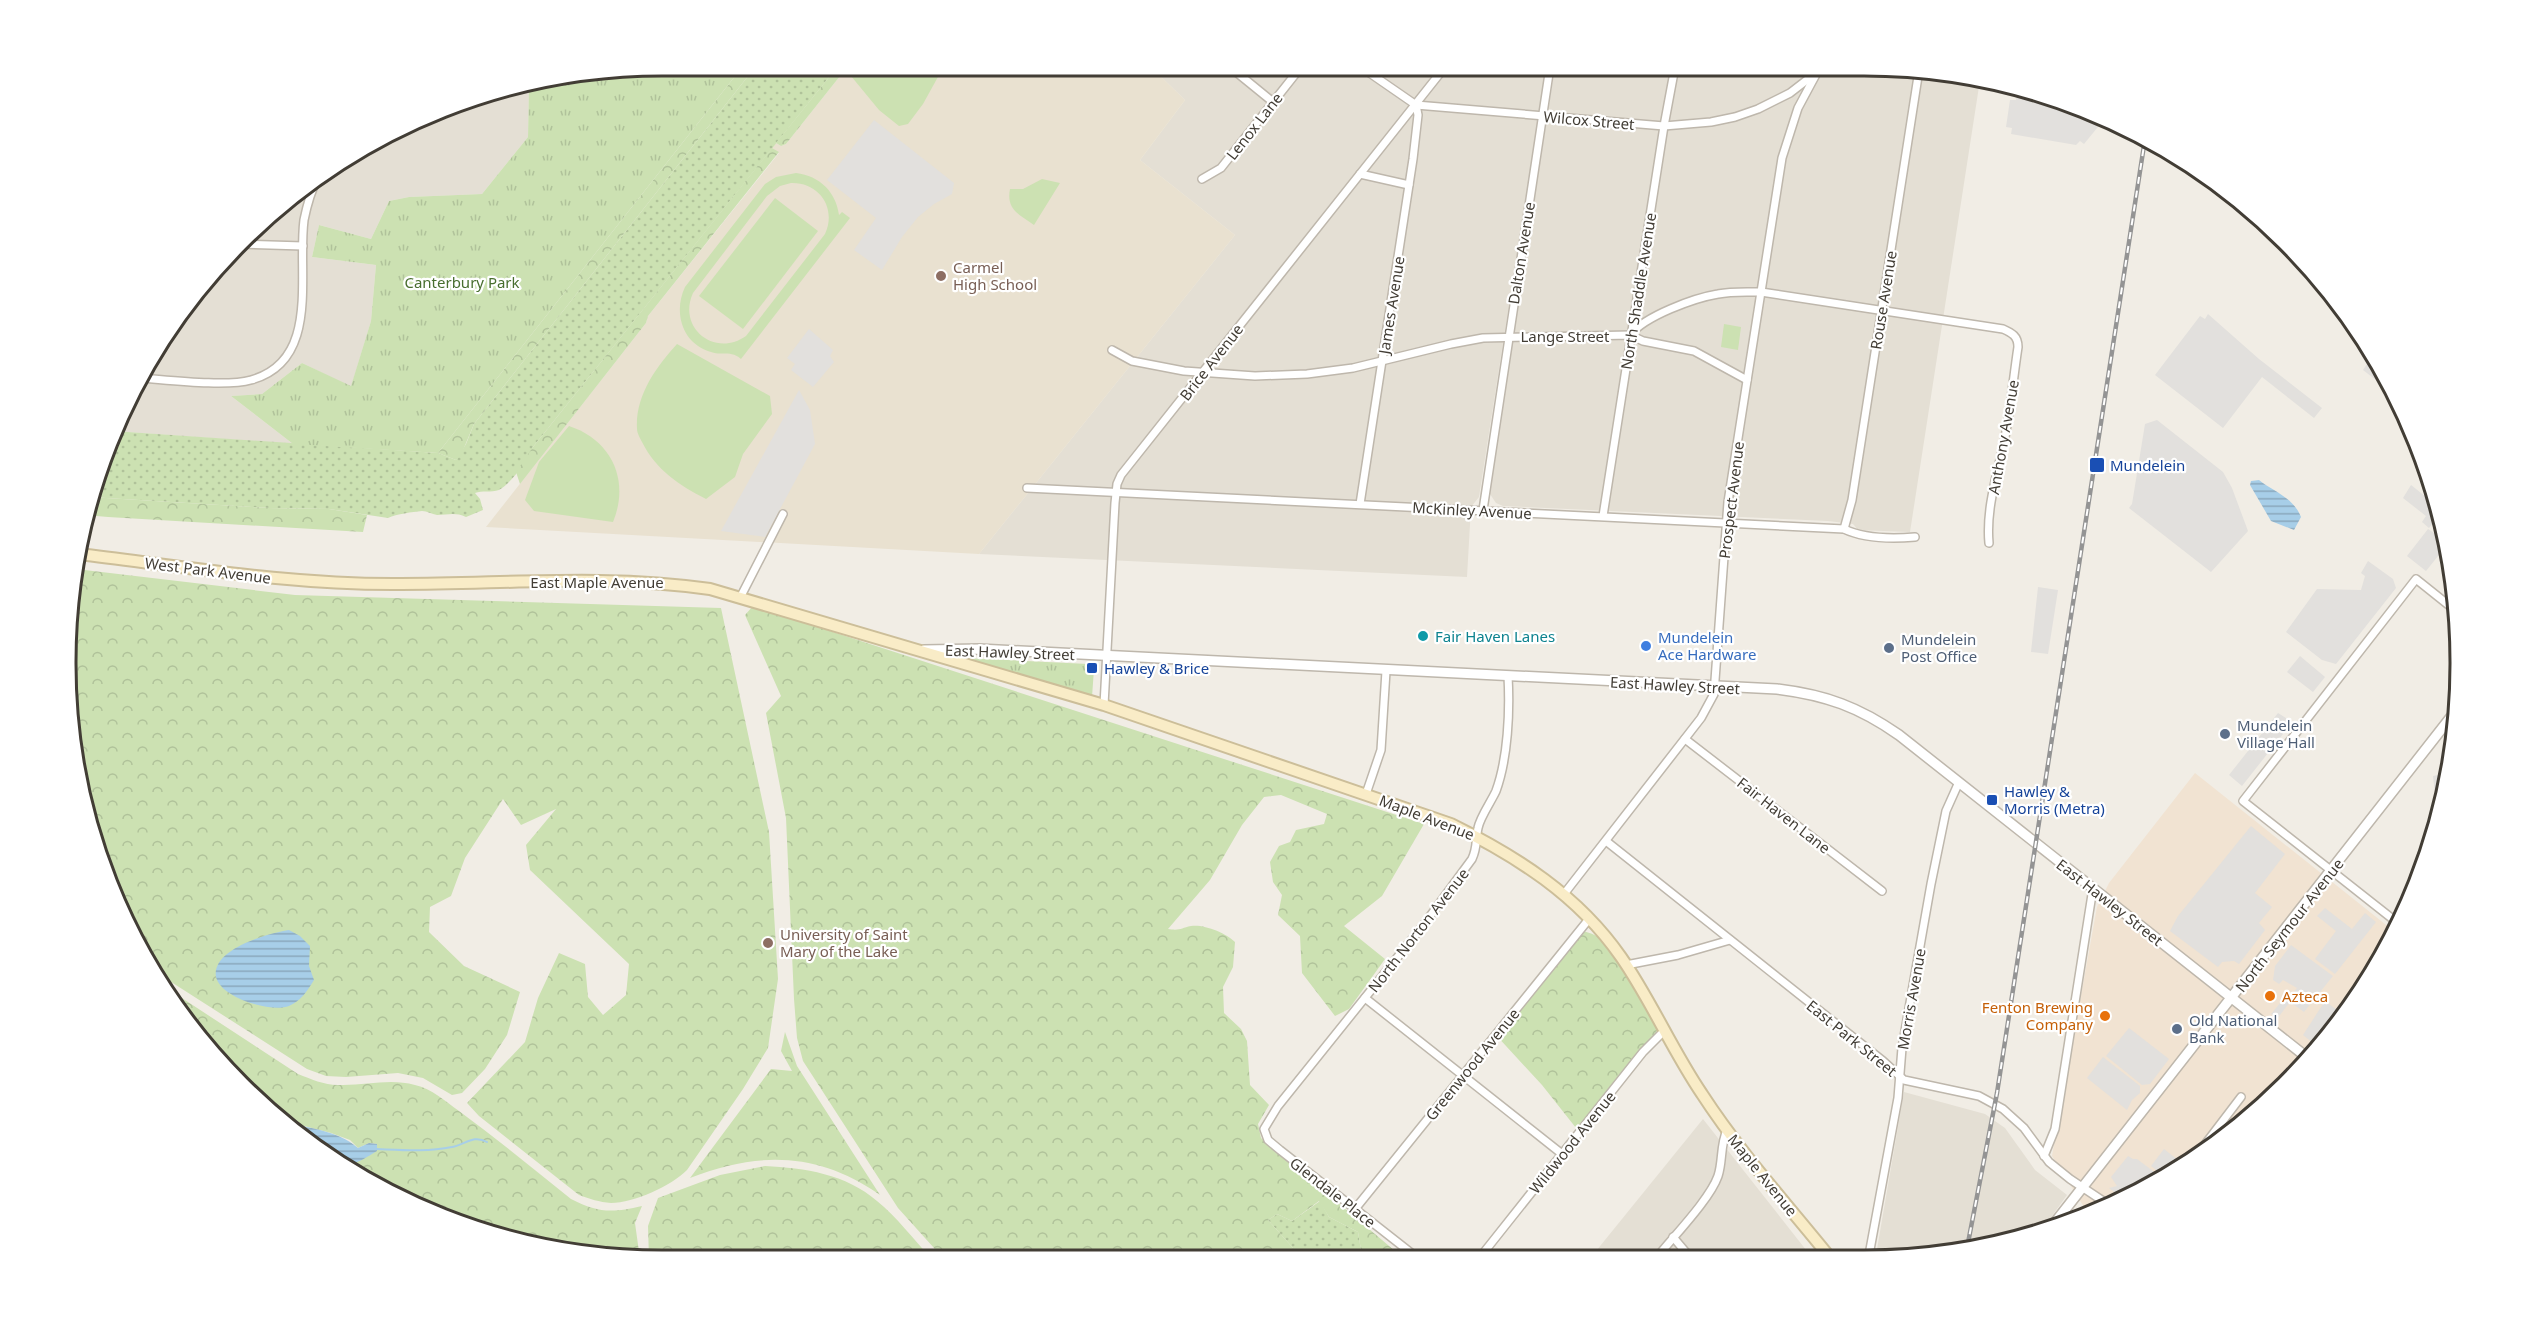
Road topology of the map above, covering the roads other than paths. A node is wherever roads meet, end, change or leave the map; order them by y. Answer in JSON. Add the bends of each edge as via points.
{"nodes":[{"id":1,"x":1241,"y":76,"type":"edge"},
{"id":2,"x":1294,"y":76,"type":"edge"},
{"id":3,"x":1374,"y":76,"type":"edge"},
{"id":4,"x":1438,"y":76,"type":"edge"},
{"id":5,"x":1549,"y":76,"type":"edge"},
{"id":6,"x":1673,"y":76,"type":"edge"},
{"id":7,"x":1811,"y":76,"type":"edge"},
{"id":8,"x":1815,"y":76,"type":"edge"},
{"id":9,"x":1917,"y":80,"type":"edge"},
{"id":10,"x":1273,"y":102,"type":"junction"},
{"id":11,"x":1416,"y":105,"type":"junction"},
{"id":12,"x":1543,"y":115,"type":"junction"},
{"id":13,"x":1664,"y":126,"type":"junction"},
{"id":14,"x":1360,"y":174,"type":"junction"},
{"id":15,"x":1202,"y":179,"type":"dead end"},
{"id":16,"x":1409,"y":185,"type":"junction"},
{"id":17,"x":311,"y":194,"type":"edge"},
{"id":18,"x":252,"y":244,"type":"edge"},
{"id":19,"x":303,"y":246,"type":"junction"},
{"id":20,"x":1761,"y":292,"type":"junction"},
{"id":21,"x":1881,"y":311,"type":"junction"},
{"id":22,"x":2011,"y":333,"type":"joint"},
{"id":23,"x":1630,"y":335,"type":"junction"},
{"id":24,"x":1508,"y":336,"type":"junction"},
{"id":25,"x":1112,"y":350,"type":"dead end"},
{"id":26,"x":1382,"y":362,"type":"junction"},
{"id":27,"x":1202,"y":373,"type":"junction"},
{"id":28,"x":150,"y":379,"type":"edge"},
{"id":29,"x":1747,"y":380,"type":"junction"},
{"id":30,"x":1027,"y":488,"type":"dead end"},
{"id":31,"x":1116,"y":492,"type":"junction"},
{"id":32,"x":1360,"y":504,"type":"junction"},
{"id":33,"x":1483,"y":510,"type":"junction"},
{"id":34,"x":783,"y":514,"type":"dead end"},
{"id":35,"x":1603,"y":516,"type":"junction"},
{"id":36,"x":1726,"y":522,"type":"junction"},
{"id":37,"x":1844,"y":529,"type":"junction"},
{"id":38,"x":1915,"y":537,"type":"dead end"},
{"id":39,"x":1989,"y":543,"type":"dead end"},
{"id":40,"x":87,"y":555,"type":"edge"},
{"id":41,"x":338,"y":582,"type":"joint"},
{"id":42,"x":741,"y":596,"type":"junction"},
{"id":43,"x":2446,"y":603,"type":"edge"},
{"id":44,"x":919,"y":650,"type":"junction"},
{"id":45,"x":1108,"y":656,"type":"junction"},
{"id":46,"x":1386,"y":670,"type":"junction"},
{"id":47,"x":1508,"y":676,"type":"junction"},
{"id":48,"x":1715,"y":687,"type":"junction"},
{"id":49,"x":1104,"y":705,"type":"junction"},
{"id":50,"x":2446,"y":724,"type":"edge"},
{"id":51,"x":1686,"y":739,"type":"junction"},
{"id":52,"x":1959,"y":782,"type":"junction"},
{"id":53,"x":1366,"y":794,"type":"junction"},
{"id":54,"x":1477,"y":837,"type":"junction"},
{"id":55,"x":1605,"y":841,"type":"junction"},
{"id":56,"x":2332,"y":870,"type":"junction"},
{"id":57,"x":2093,"y":888,"type":"junction"},
{"id":58,"x":1882,"y":891,"type":"dead end"},
{"id":59,"x":1564,"y":894,"type":"junction"},
{"id":60,"x":2391,"y":918,"type":"edge"},
{"id":61,"x":1589,"y":919,"type":"junction"},
{"id":62,"x":1730,"y":940,"type":"junction"},
{"id":63,"x":1626,"y":965,"type":"junction"},
{"id":64,"x":1365,"y":998,"type":"junction"},
{"id":65,"x":2232,"y":998,"type":"junction"},
{"id":66,"x":1665,"y":1030,"type":"junction"},
{"id":67,"x":2301,"y":1053,"type":"edge"},
{"id":68,"x":1462,"y":1075,"type":"junction"},
{"id":69,"x":1898,"y":1075,"type":"junction"},
{"id":70,"x":2241,"y":1097,"type":"dead end"},
{"id":71,"x":1267,"y":1121,"type":"joint"},
{"id":72,"x":1726,"y":1130,"type":"junction"},
{"id":73,"x":2214,"y":1132,"type":"edge"},
{"id":74,"x":1562,"y":1154,"type":"junction"},
{"id":75,"x":2044,"y":1156,"type":"junction"},
{"id":76,"x":2084,"y":1187,"type":"junction"},
{"id":77,"x":2100,"y":1199,"type":"edge"},
{"id":78,"x":1355,"y":1209,"type":"junction"},
{"id":79,"x":2062,"y":1214,"type":"edge"},
{"id":80,"x":1673,"y":1237,"type":"junction"},
{"id":81,"x":1407,"y":1250,"type":"edge"},
{"id":82,"x":1486,"y":1250,"type":"edge"},
{"id":83,"x":1663,"y":1250,"type":"edge"},
{"id":84,"x":1684,"y":1250,"type":"edge"},
{"id":85,"x":1824,"y":1250,"type":"edge"},
{"id":86,"x":1870,"y":1250,"type":"edge"}],
"edges":[{"from":1,"to":10,"type":"street"},
{"from":2,"to":10,"type":"street","name":"Lenox Lane"},
{"from":3,"to":11,"type":"street"},
{"from":4,"to":11,"type":"street","name":"Brice Avenue"},
{"from":5,"to":12,"type":"street","name":"Dalton Avenue"},
{"from":6,"to":13,"type":"street","name":"North Shaddle Avenue"},
{"from":7,"to":13,"type":"street","name":"Wilcox Street","via":[[1790,93],[1750,112],[1711,122]]},
{"from":8,"to":20,"type":"street","name":"Prospect Avenue","via":[[1786,141]]},
{"from":9,"to":21,"type":"street","name":"Rouse Avenue"},
{"from":10,"to":15,"type":"street","name":"Lenox Lane","via":[[1221,168]]},
{"from":11,"to":12,"type":"street","name":"Wilcox Street"},
{"from":11,"to":14,"type":"street","name":"Brice Avenue"},
{"from":11,"to":16,"type":"street","name":"James Avenue"},
{"from":12,"to":13,"type":"street","name":"Wilcox Street"},
{"from":12,"to":24,"type":"street","name":"Dalton Avenue"},
{"from":13,"to":23,"type":"street","name":"North Shaddle Avenue"},
{"from":14,"to":16,"type":"street"},
{"from":14,"to":27,"type":"street","name":"Brice Avenue"},
{"from":16,"to":26,"type":"street","name":"James Avenue"},
{"from":17,"to":19,"type":"street"},
{"from":18,"to":19,"type":"street"},
{"from":19,"to":28,"type":"street","via":[[299,332],[279,364],[257,378],[233,383]]},
{"from":20,"to":21,"type":"street","name":"Lange Street"},
{"from":20,"to":23,"type":"street","name":"Lange Street","via":[[1707,296],[1641,323]]},
{"from":20,"to":29,"type":"street","name":"Prospect Avenue"},
{"from":21,"to":22,"type":"street","name":"Lange Street"},
{"from":21,"to":37,"type":"street","name":"Rouse Avenue","via":[[1852,500]]},
{"from":22,"to":39,"type":"street","name":"Anthony Avenue","via":[[2018,347],[1993,495]]},
{"from":23,"to":24,"type":"street","name":"Lange Street"},
{"from":23,"to":29,"type":"street","via":[[1694,351]]},
{"from":23,"to":35,"type":"street","name":"North Shaddle Avenue"},
{"from":24,"to":26,"type":"street","name":"Lange Street","via":[[1450,344]]},
{"from":24,"to":33,"type":"street","name":"Dalton Avenue"},
{"from":25,"to":27,"type":"street","name":"Lange Street","via":[[1132,361]]},
{"from":26,"to":27,"type":"street","name":"Lange Street","via":[[1307,374]]},
{"from":26,"to":32,"type":"street","name":"James Avenue"},
{"from":27,"to":31,"type":"street","name":"Brice Avenue","via":[[1121,475]]},
{"from":29,"to":36,"type":"street","name":"Prospect Avenue"},
{"from":30,"to":31,"type":"street","name":"McKinley Avenue"},
{"from":31,"to":32,"type":"street","name":"McKinley Avenue"},
{"from":31,"to":45,"type":"street","name":"Brice Avenue"},
{"from":32,"to":33,"type":"street","name":"McKinley Avenue"},
{"from":33,"to":35,"type":"street","name":"McKinley Avenue"},
{"from":34,"to":42,"type":"street"},
{"from":35,"to":36,"type":"street","name":"McKinley Avenue"},
{"from":36,"to":37,"type":"street","name":"McKinley Avenue"},
{"from":36,"to":48,"type":"street","name":"Prospect Avenue"},
{"from":37,"to":38,"type":"street","name":"McKinley Avenue","via":[[1886,538]]},
{"from":40,"to":41,"type":"main road","name":"West Park Avenue"},
{"from":41,"to":42,"type":"main road","name":"East Maple Avenue","via":[[623,580],[664,582]]},
{"from":42,"to":44,"type":"main road","name":"East Maple Avenue"},
{"from":43,"to":56,"type":"street","via":[[2415,579],[2243,801]]},
{"from":44,"to":45,"type":"street","name":"East Hawley Street"},
{"from":44,"to":49,"type":"main road","name":"Maple Avenue"},
{"from":45,"to":46,"type":"street","name":"East Hawley Street"},
{"from":45,"to":49,"type":"street","name":"Brice Avenue"},
{"from":46,"to":47,"type":"street","name":"East Hawley Street"},
{"from":46,"to":53,"type":"street","via":[[1381,750]]},
{"from":47,"to":48,"type":"street","name":"East Hawley Street"},
{"from":47,"to":54,"type":"street","name":"North Norton Avenue","via":[[1504,758]]},
{"from":48,"to":51,"type":"street","name":"Prospect Avenue","via":[[1710,705]]},
{"from":48,"to":52,"type":"street","name":"East Hawley Street","via":[[1805,693],[1850,705],[1899,735]]},
{"from":49,"to":53,"type":"main road","name":"Maple Avenue"},
{"from":50,"to":56,"type":"street","name":"North Seymour Avenue"},
{"from":51,"to":55,"type":"street","name":"Prospect Avenue"},
{"from":51,"to":58,"type":"street","name":"Fair Haven Lane"},
{"from":52,"to":57,"type":"street","name":"East Hawley Street"},
{"from":52,"to":69,"type":"street","name":"Morris Avenue","via":[[1946,811]]},
{"from":53,"to":54,"type":"main road","name":"Maple Avenue"},
{"from":54,"to":59,"type":"main road","name":"Maple Avenue","via":[[1526,865]]},
{"from":54,"to":64,"type":"street","name":"North Norton Avenue","via":[[1478,848],[1463,873]]},
{"from":55,"to":59,"type":"street","name":"Prospect Avenue"},
{"from":55,"to":62,"type":"street","name":"East Park Street"},
{"from":56,"to":60,"type":"street"},
{"from":56,"to":65,"type":"street","name":"North Seymour Avenue"},
{"from":57,"to":65,"type":"street","name":"East Hawley Street"},
{"from":57,"to":75,"type":"street","via":[[2055,1129]]},
{"from":59,"to":61,"type":"main road","name":"Maple Avenue"},
{"from":61,"to":63,"type":"main road","name":"Maple Avenue"},
{"from":61,"to":68,"type":"street","name":"Greenwood Avenue"},
{"from":62,"to":63,"type":"street"},
{"from":62,"to":69,"type":"street","name":"East Park Street"},
{"from":63,"to":66,"type":"main road","name":"Maple Avenue"},
{"from":64,"to":68,"type":"street"},
{"from":64,"to":71,"type":"street","name":"North Norton Avenue"},
{"from":65,"to":67,"type":"street","name":"East Hawley Street"},
{"from":65,"to":76,"type":"street","name":"North Seymour Avenue"},
{"from":66,"to":72,"type":"main road","name":"Maple Avenue"},
{"from":66,"to":74,"type":"street","name":"Wildwood Avenue"},
{"from":68,"to":74,"type":"street"},
{"from":68,"to":78,"type":"street","name":"Greenwood Avenue"},
{"from":69,"to":75,"type":"street","name":"East Park Street","via":[[1912,1083],[1979,1096],[2003,1109],[2024,1128]]},
{"from":69,"to":86,"type":"street","name":"Morris Avenue","via":[[1898,1098]]},
{"from":70,"to":73,"type":"street"},
{"from":71,"to":78,"type":"street","name":"Glendale Place","via":[[1264,1129],[1268,1140]]},
{"from":72,"to":80,"type":"street","via":[[1718,1176]]},
{"from":72,"to":85,"type":"main road","name":"Maple Avenue"},
{"from":74,"to":82,"type":"street","name":"Wildwood Avenue"},
{"from":75,"to":76,"type":"street","name":"East Park Street"},
{"from":76,"to":77,"type":"street","name":"East Park Street"},
{"from":76,"to":79,"type":"street","name":"North Seymour Avenue"},
{"from":78,"to":81,"type":"street","name":"Glendale Place"},
{"from":80,"to":83,"type":"street"},
{"from":80,"to":84,"type":"street"}]}
